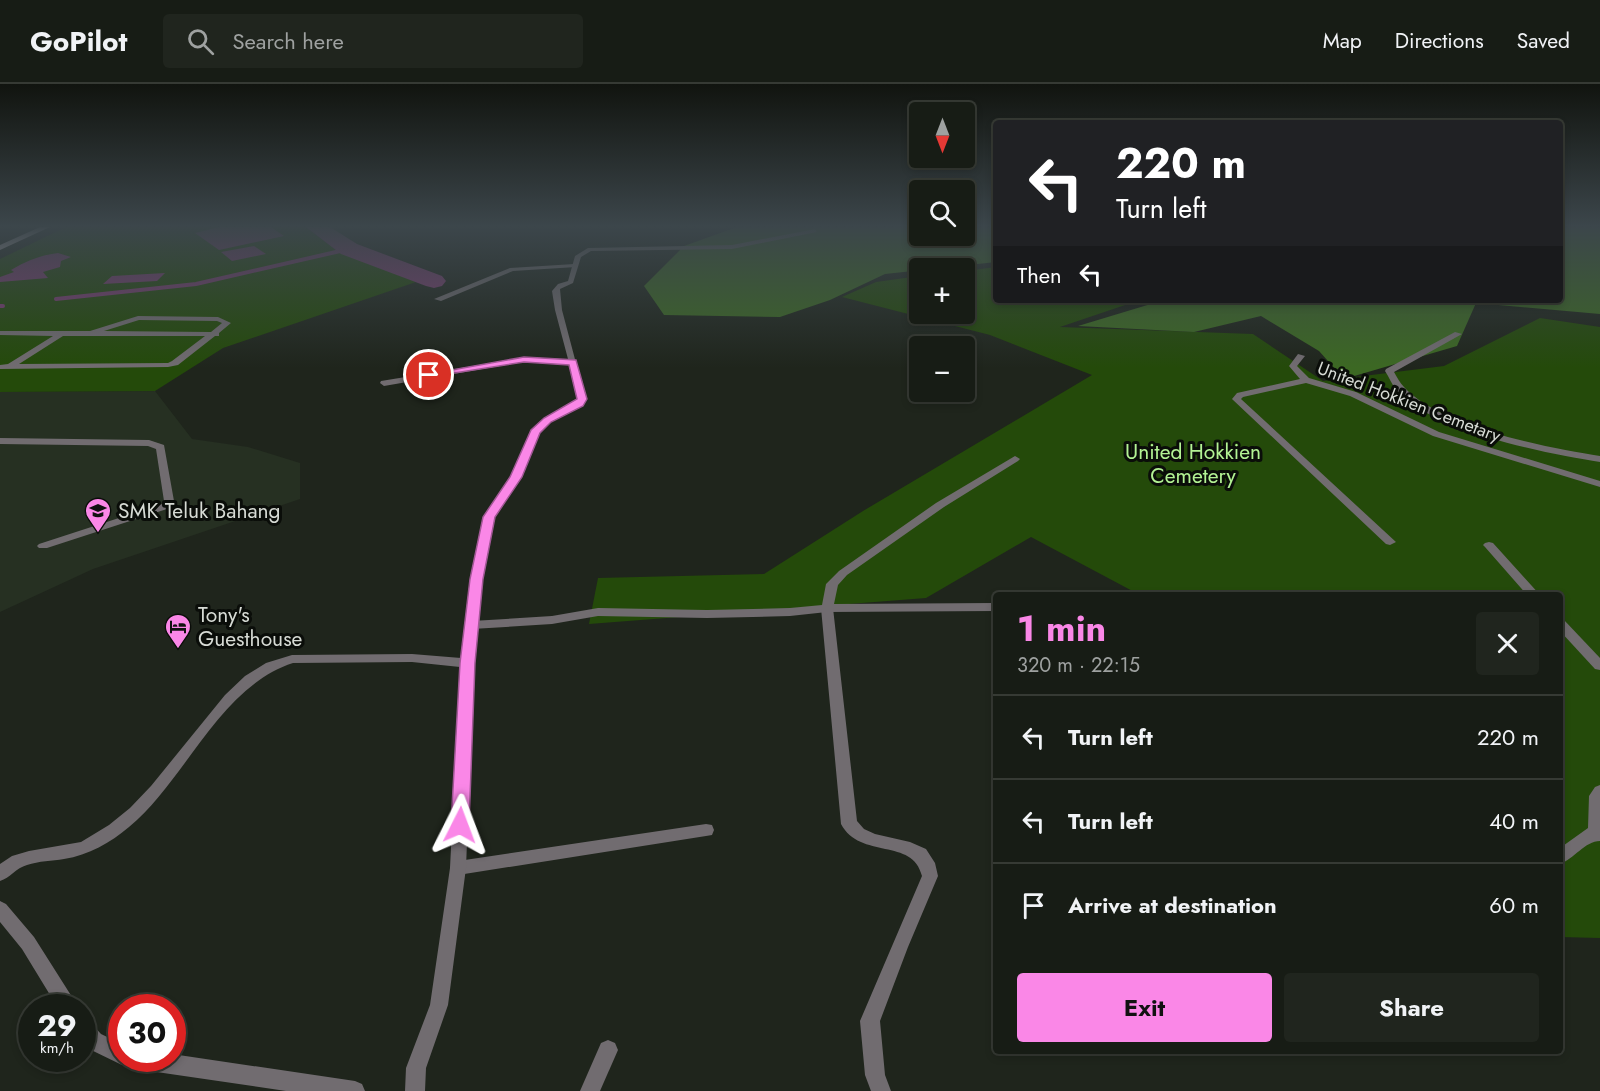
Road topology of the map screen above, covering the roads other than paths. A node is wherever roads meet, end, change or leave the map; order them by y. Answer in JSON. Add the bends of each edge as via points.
{"nodes":[{"id":1,"x":502,"y":274,"type":"edge"},
{"id":2,"x":573,"y":274,"type":"edge"},
{"id":3,"x":438,"y":299,"type":"dead end"},
{"id":4,"x":63,"y":332,"type":"junction"},
{"id":5,"x":93,"y":332,"type":"junction"},
{"id":6,"x":0,"y":333,"type":"edge"},
{"id":7,"x":216,"y":334,"type":"junction"},
{"id":8,"x":1458,"y":334,"type":"dead end"},
{"id":9,"x":1300,"y":356,"type":"dead end"},
{"id":10,"x":573,"y":362,"type":"junction"},
{"id":11,"x":0,"y":367,"type":"edge"},
{"id":12,"x":10,"y":367,"type":"junction"},
{"id":13,"x":1306,"y":380,"type":"junction"},
{"id":14,"x":384,"y":382,"type":"dead end"},
{"id":15,"x":0,"y":441,"type":"edge"},
{"id":16,"x":1015,"y":459,"type":"dead end"},
{"id":17,"x":1600,"y":459,"type":"edge"},
{"id":18,"x":1600,"y":484,"type":"edge"},
{"id":19,"x":1390,"y":542,"type":"dead end"},
{"id":20,"x":1490,"y":545,"type":"dead end"},
{"id":21,"x":43,"y":546,"type":"dead end"},
{"id":22,"x":1531,"y":592,"type":"edge"},
{"id":23,"x":993,"y":607,"type":"edge"},
{"id":24,"x":826,"y":608,"type":"junction"},
{"id":25,"x":472,"y":625,"type":"junction"},
{"id":26,"x":1563,"y":625,"type":"edge"},
{"id":27,"x":1595,"y":655,"type":"edge"},
{"id":28,"x":467,"y":663,"type":"junction"},
{"id":29,"x":1600,"y":666,"type":"edge"},
{"id":30,"x":1600,"y":791,"type":"edge"},
{"id":31,"x":706,"y":830,"type":"dead end"},
{"id":32,"x":1598,"y":834,"type":"edge"},
{"id":33,"x":1563,"y":855,"type":"edge"},
{"id":34,"x":458,"y":868,"type":"junction"},
{"id":35,"x":0,"y":874,"type":"edge"},
{"id":36,"x":0,"y":909,"type":"edge"},
{"id":37,"x":60,"y":994,"type":"edge"},
{"id":38,"x":608,"y":1050,"type":"dead end"},
{"id":39,"x":186,"y":1066,"type":"edge"},
{"id":40,"x":355,"y":1091,"type":"edge"},
{"id":41,"x":415,"y":1091,"type":"edge"},
{"id":42,"x":590,"y":1091,"type":"edge"},
{"id":43,"x":881,"y":1091,"type":"edge"}],
"edges":[{"from":1,"to":3,"type":"street"},
{"from":2,"to":10,"type":"street","via":[[571,282],[558,286],[555,295]]},
{"from":4,"to":5,"type":"street"},
{"from":4,"to":6,"type":"street"},
{"from":4,"to":12,"type":"street"},
{"from":5,"to":7,"type":"street"},
{"from":5,"to":7,"type":"street","via":[[138,318],[228,323]]},
{"from":7,"to":12,"type":"street","via":[[168,365]]},
{"from":8,"to":17,"type":"street","name":"United Hokkien Cemetary","via":[[1389,371],[1393,383],[1415,402],[1464,425],[1525,444]]},
{"from":9,"to":13,"type":"street","name":"United Hokkien Cemetary","via":[[1293,366]]},
{"from":10,"to":14,"type":"street","via":[[524,360]]},
{"from":10,"to":25,"type":"street","via":[[582,401],[535,432],[516,477],[489,517],[476,579]]},
{"from":11,"to":12,"type":"street"},
{"from":13,"to":18,"type":"street","name":"United Hokkien Cemetary","via":[[1353,394],[1436,434]]},
{"from":13,"to":19,"type":"street","via":[[1236,399]]},
{"from":15,"to":21,"type":"street","via":[[125,442],[161,447],[169,501],[166,506]]},
{"from":16,"to":24,"type":"street","via":[[940,505],[843,573],[832,585]]},
{"from":20,"to":22,"type":"street"},
{"from":23,"to":24,"type":"street"},
{"from":24,"to":25,"type":"street","via":[[719,614],[592,612],[552,620]]},
{"from":24,"to":43,"type":"street","via":[[849,824],[864,839],[919,851],[930,866],[930,876],[870,1021],[875,1075]]},
{"from":25,"to":28,"type":"street"},
{"from":26,"to":27,"type":"street"},
{"from":27,"to":29,"type":"street"},
{"from":28,"to":34,"type":"street"},
{"from":28,"to":35,"type":"street","via":[[412,658],[279,662],[222,707],[158,790],[125,821],[86,846],[26,858]]},
{"from":30,"to":32,"type":"street"},
{"from":31,"to":34,"type":"street"},
{"from":32,"to":33,"type":"street","via":[[1590,834]]},
{"from":34,"to":41,"type":"street","via":[[439,1005],[416,1068]]},
{"from":36,"to":37,"type":"street","via":[[28,943]]},
{"from":38,"to":42,"type":"street"},
{"from":39,"to":40,"type":"street"}]}
